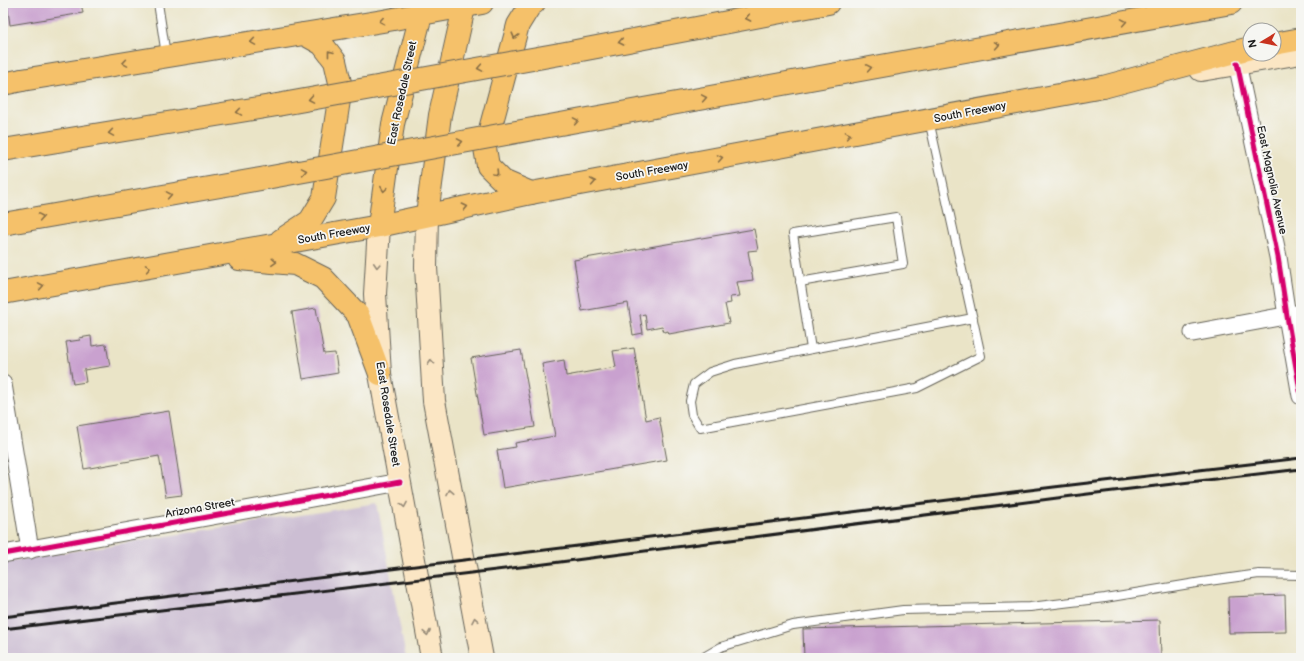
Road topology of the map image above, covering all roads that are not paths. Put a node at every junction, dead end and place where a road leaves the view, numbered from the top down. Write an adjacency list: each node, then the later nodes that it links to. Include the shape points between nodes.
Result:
1 (158, 3): 12 (lane)
2 (534, 3): 18 (main road, one-way to 18, via 518,25 485,148 488,166 503,181)
3 (828, 3): 17 (main road, one-way to 17, bridge, via 278,105)
4 (1231, 3): 20 (main road, one-way to 4, bridge)
5 (470, 4): 6 (main road); 19 (main road, via 440,115)
6 (422, 9): 7 (main road, one-way to 7); 21 (main road, East Rosedale Street, one-way to 21, via 393,124)
7 (304, 34): 12 (main road, one-way to 12); 22 (main road, one-way to 7, via 310,221 324,198 342,87 336,61 322,44)
8 (1301, 39): 9 (main road)
9 (1282, 43)
10 (1301, 53): 11 (main road)
11 (1282, 54)
12 (166, 56): 15 (main road, one-way to 15)
13 (1242, 56): 16 (main road, South Freeway, via 1103,87)
14 (1244, 62): 26 (street, East Magnolia Avenue, via 1278,257)
15 (9, 82)
16 (929, 120): 18 (main road, South Freeway, one-way to 16); 27 (lane)
17 (3, 150)
18 (531, 193): 19 (main road, South Freeway, one-way to 18)
19 (427, 215): 21 (main road, South Freeway); 38 (main road, one-way to 19, via 434,401 426,268)
20 (3, 224)
21 (379, 226): 22 (main road, South Freeway); 30 (main road, East Rosedale Street, one-way to 30, via 375,294)
22 (272, 246): 23 (main road, South Freeway)
23 (207, 257): 25 (main road, South Freeway, one-way to 23); 30 (main road, one-way to 30, via 295,264 323,278 358,315)
24 (800, 282): 24 (lane, via 793,234 896,217 903,264); 29 (lane)
25 (3, 293)
26 (1294, 314): 28 (street); 32 (street, East Magnolia Avenue)
27 (973, 318): 29 (lane); 29 (lane, via 981,356 917,388 700,428 692,415 690,401 694,384 710,372 735,364)
28 (1193, 333)
29 (811, 349)
30 (380, 374): 33 (main road, East Rosedale Street)
31 (3, 384): 34 (street)
32 (1301, 396)
33 (400, 482): 34 (street, Arizona Street); 37 (main road, East Rosedale Street, one-way to 37)
34 (30, 550): 35 (street, Arizona Street)
35 (3, 554)
36 (1301, 574): 39 (lane, via 1259,574 1030,607 903,610 793,625 721,647)
37 (432, 658)
38 (482, 658)
39 (702, 658)

